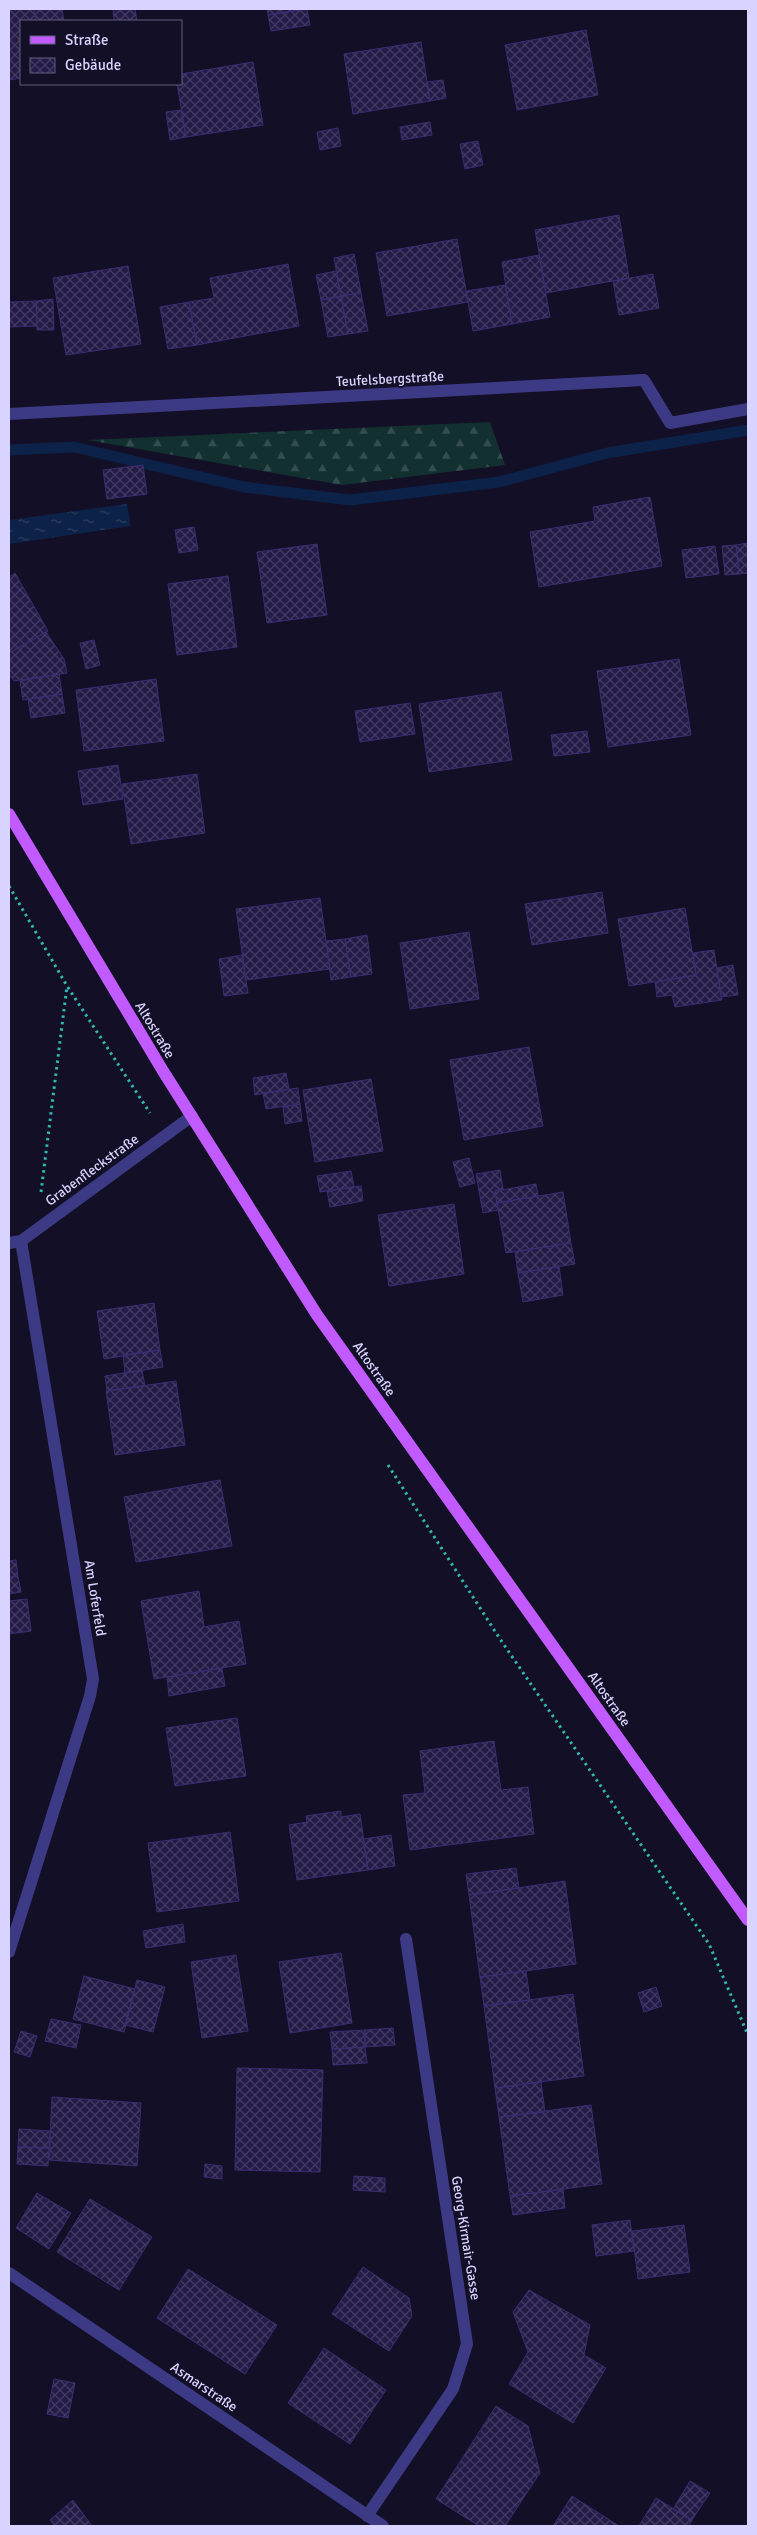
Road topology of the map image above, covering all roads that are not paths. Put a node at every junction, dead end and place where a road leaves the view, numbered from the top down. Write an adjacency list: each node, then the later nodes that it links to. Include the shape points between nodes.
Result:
1 (748, 410): 2 (street, Teufelsbergstraße, via 670,424 644,380)
2 (9, 414)
3 (9, 814): 4 (main road, Altostraße)
4 (192, 1116): 5 (street, Grabenfleckstraße); 6 (main road, Altostraße, via 317,1315)
5 (15, 1242): 8 (street, Am Loferfeld, via 93,1679)
6 (748, 1920)
7 (406, 1939): 10 (street, Georg-Kirmair-Gasse, via 467,2344 453,2389)
8 (9, 1952)
9 (9, 2273): 10 (street, Asmarstraße)
10 (367, 2516): 11 (street, Asmarstraße)
11 (383, 2526)

